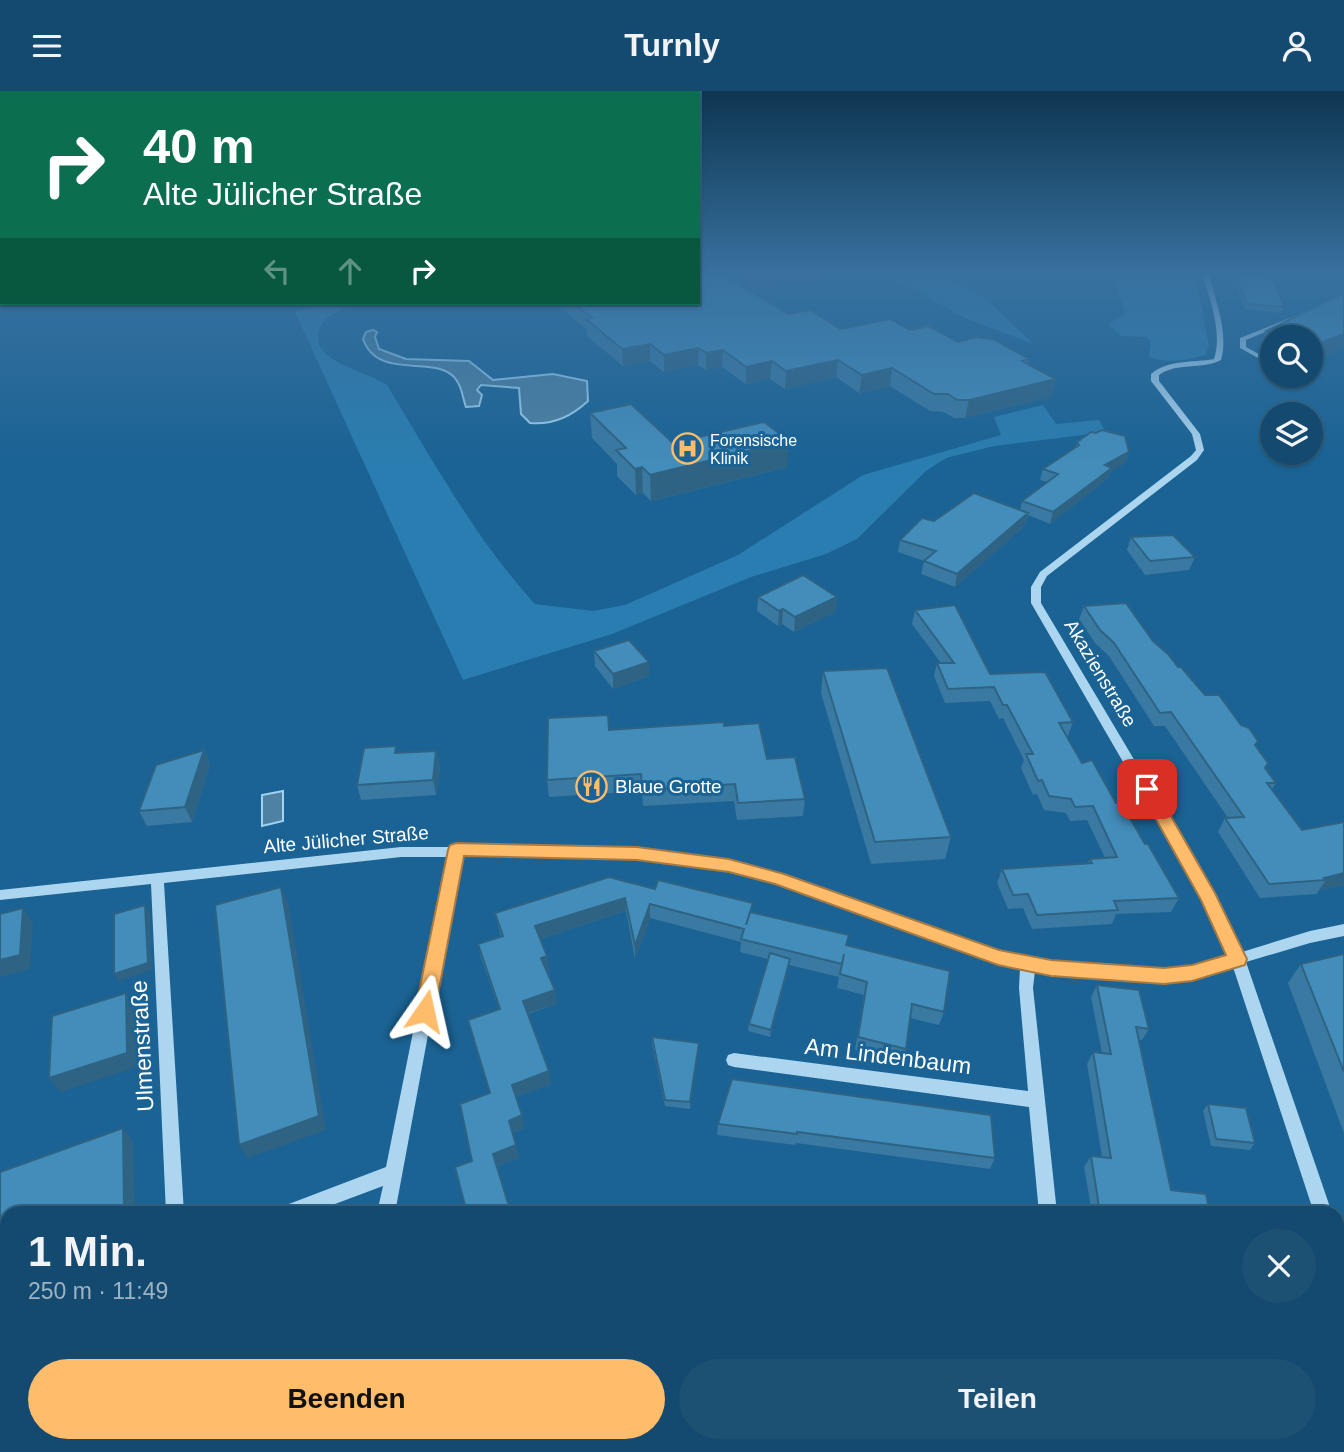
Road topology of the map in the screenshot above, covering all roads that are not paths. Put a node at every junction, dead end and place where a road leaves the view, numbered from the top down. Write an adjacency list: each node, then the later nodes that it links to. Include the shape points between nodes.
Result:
1 (1219, 336): 8 (street, Akazienstraße, via 1217,360 1160,369 1155,374 1155,381 1196,434 1200,450 1043,574 1036,587 1037,603 1195,874)
2 (1251, 336): 3 (street, via 1242,339 1243,348)
3 (1260, 357)
4 (456, 850): 5 (street, Alte Jülicher Straße); 9 (street, Alte Jülicher Straße, via 662,855 729,865); 12 (street)
5 (157, 877): 6 (street, Alte Jülicher Straße); 13 (street, Ulmenstraße)
6 (0, 895)
7 (1344, 930): 8 (street, Alte Jülicher Straße)
8 (1238, 959): 9 (street, Alte Jülicher Straße, via 1164,976); 17 (street, Akazienstraße)
9 (1028, 965): 11 (street)
10 (734, 1060): 11 (lane, Am Lindenbaum)
11 (1036, 1100): 16 (street)
12 (394, 1173): 14 (street); 15 (street)
13 (175, 1206)
14 (306, 1206)
15 (387, 1206)
16 (1047, 1206)
17 (1321, 1206)

